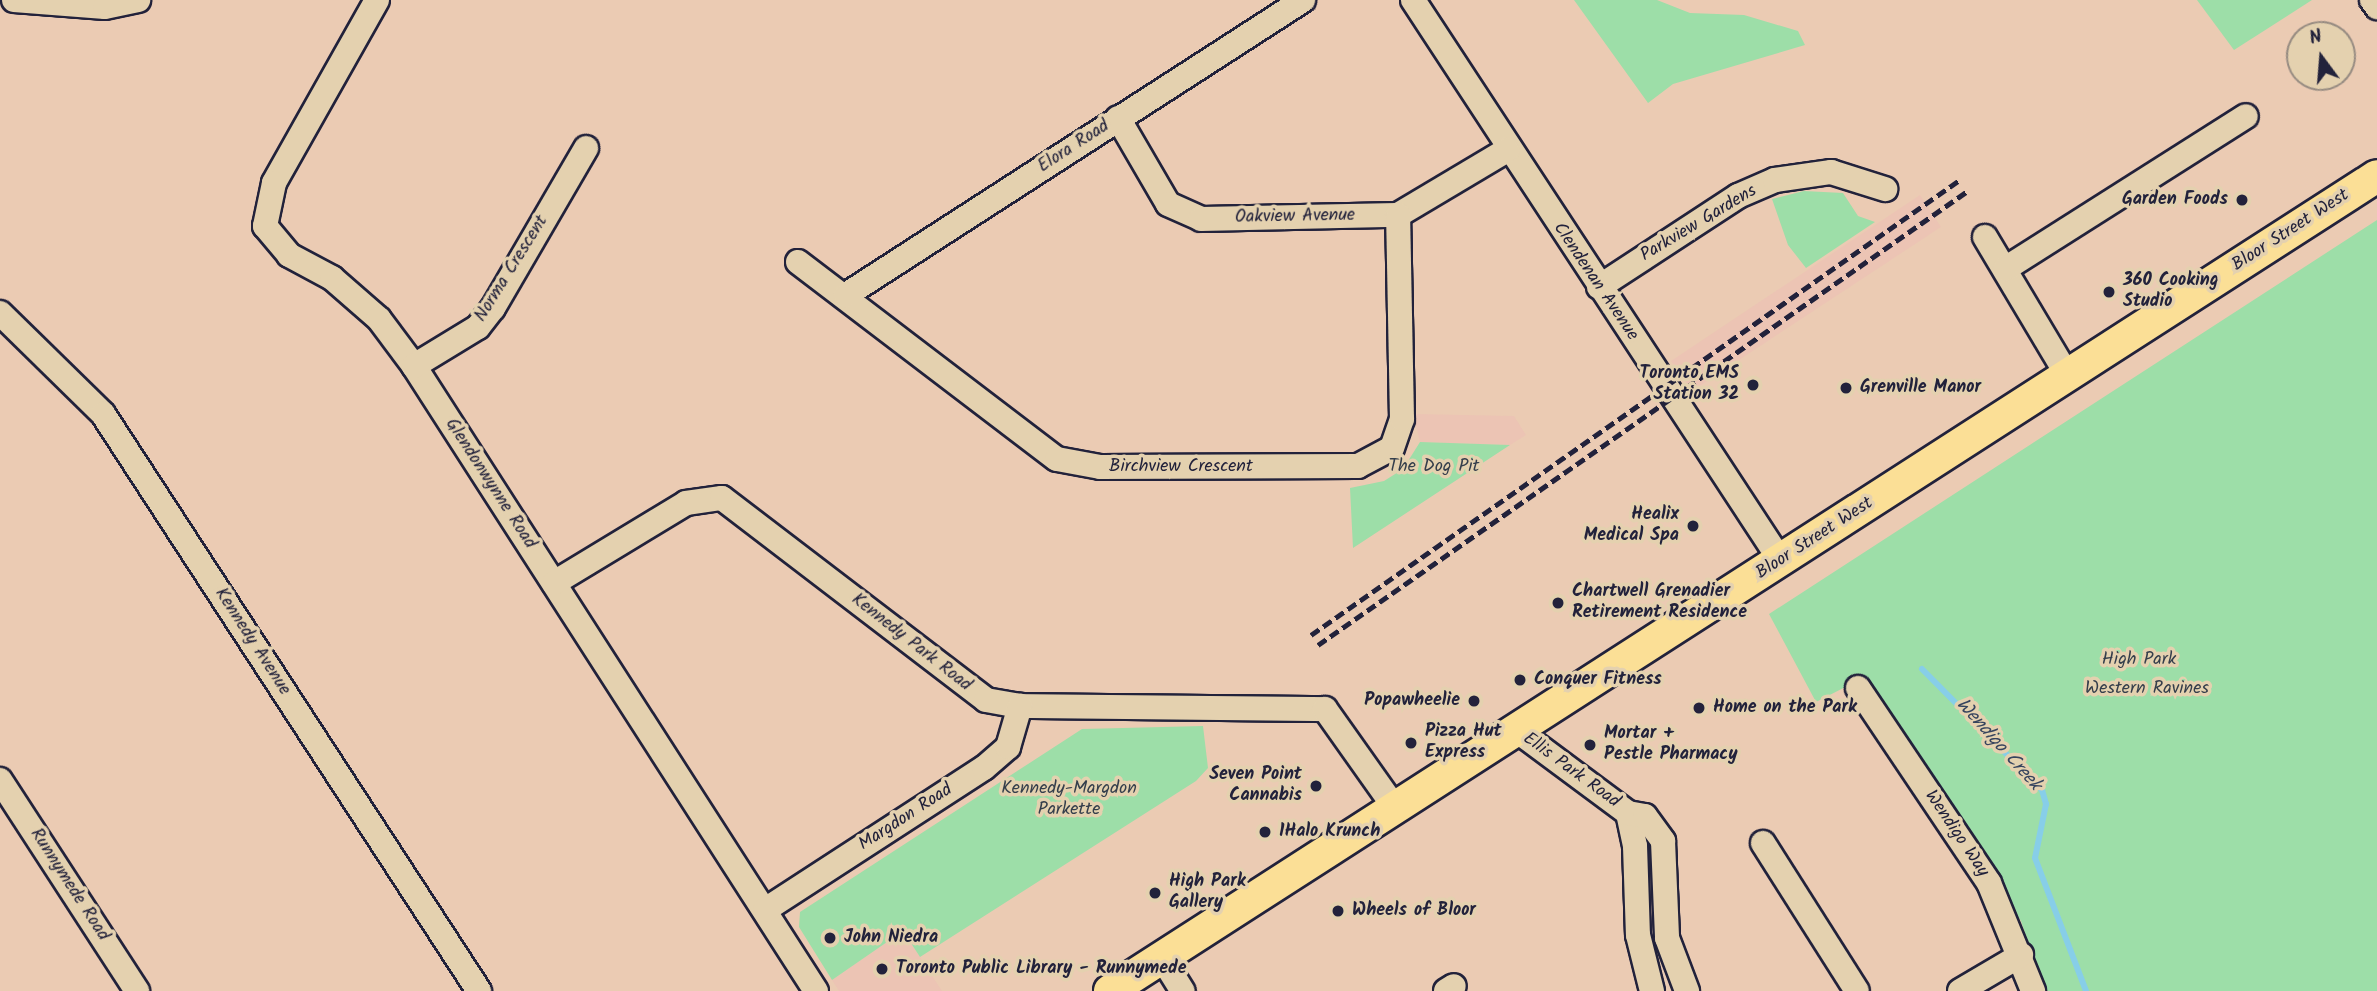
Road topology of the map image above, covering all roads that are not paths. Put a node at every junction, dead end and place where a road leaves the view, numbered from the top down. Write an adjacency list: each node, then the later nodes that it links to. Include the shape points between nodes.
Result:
1 (14, 0): 2 (street, via 105,7)
2 (138, 0)
3 (377, 0): 21 (street, Glendonwynne Road, via 274,183 265,226 289,255 332,278 379,319)
4 (1303, 0): 9 (street, Elora Road)
5 (1413, 0): 11 (street, Clendenan Avenue)
6 (2372, 0): 7 (street)
7 (2377, 7)
8 (2246, 116): 17 (street)
9 (1118, 118): 14 (street, Oakview Avenue, via 1163,197 1186,216); 19 (street, Elora Road)
10 (586, 148): 21 (street, Norma Crescent, via 493,308 478,327)
11 (1507, 150): 14 (street); 18 (street, Clendenan Avenue)
12 (2377, 176): 22 (main road, Bloor Street West)
13 (1885, 189): 18 (street, Parkview Gardens, via 1831,172 1775,180 1738,196)
14 (1398, 215): 19 (street, Birchview Crescent, via 1402,419 1392,448 1358,466 1100,467 1057,459)
15 (1985, 237): 17 (street)
16 (798, 262): 19 (street, Birchview Crescent)
17 (2005, 269): 22 (street)
18 (1599, 287): 23 (street, Clendenan Avenue)
19 (846, 295)
20 (0, 313): 36 (street, Kennedy Avenue, via 103,414)
21 (414, 366): 24 (street, Glendonwynne Road)
22 (2068, 376): 23 (main road, Bloor Street West)
23 (1781, 561): 27 (main road, Bloor Street West)
24 (554, 583): 26 (street, Kennedy Park Road, via 686,503 722,498 961,684 986,700); 32 (street, Glendonwynne Road)
25 (1858, 688): 33 (street, Wendigo Way, via 1989,883)
26 (1020, 706): 29 (street, Kennedy Park Road, via 1325,709); 32 (street, Margdon Road, via 1009,747 984,768)
27 (1515, 729): 29 (main road, Bloor Street West); 30 (street, Ellis Park Road)
28 (0, 780): 35 (street, Runnymede Road)
29 (1395, 808): 34 (main road, Bloor Street West)
30 (1628, 813): 40 (street, Ellis Park Road, via 1635,846 1638,935); 41 (street, Ellis Park Road, via 1645,816 1662,841 1667,938)
31 (1763, 844): 42 (street)
32 (765, 910): 37 (street, Glendonwynne Road)
33 (2021, 955): 43 (street); 44 (street, Wendigo Way)
34 (1162, 958): 38 (main road, Bloor Street West); 39 (street)
35 (137, 991)
36 (479, 991)
37 (816, 991)
38 (1110, 991)
39 (1183, 991)
40 (1652, 991)
41 (1687, 991)
42 (1857, 991)
43 (1960, 991)
44 (2033, 991)

